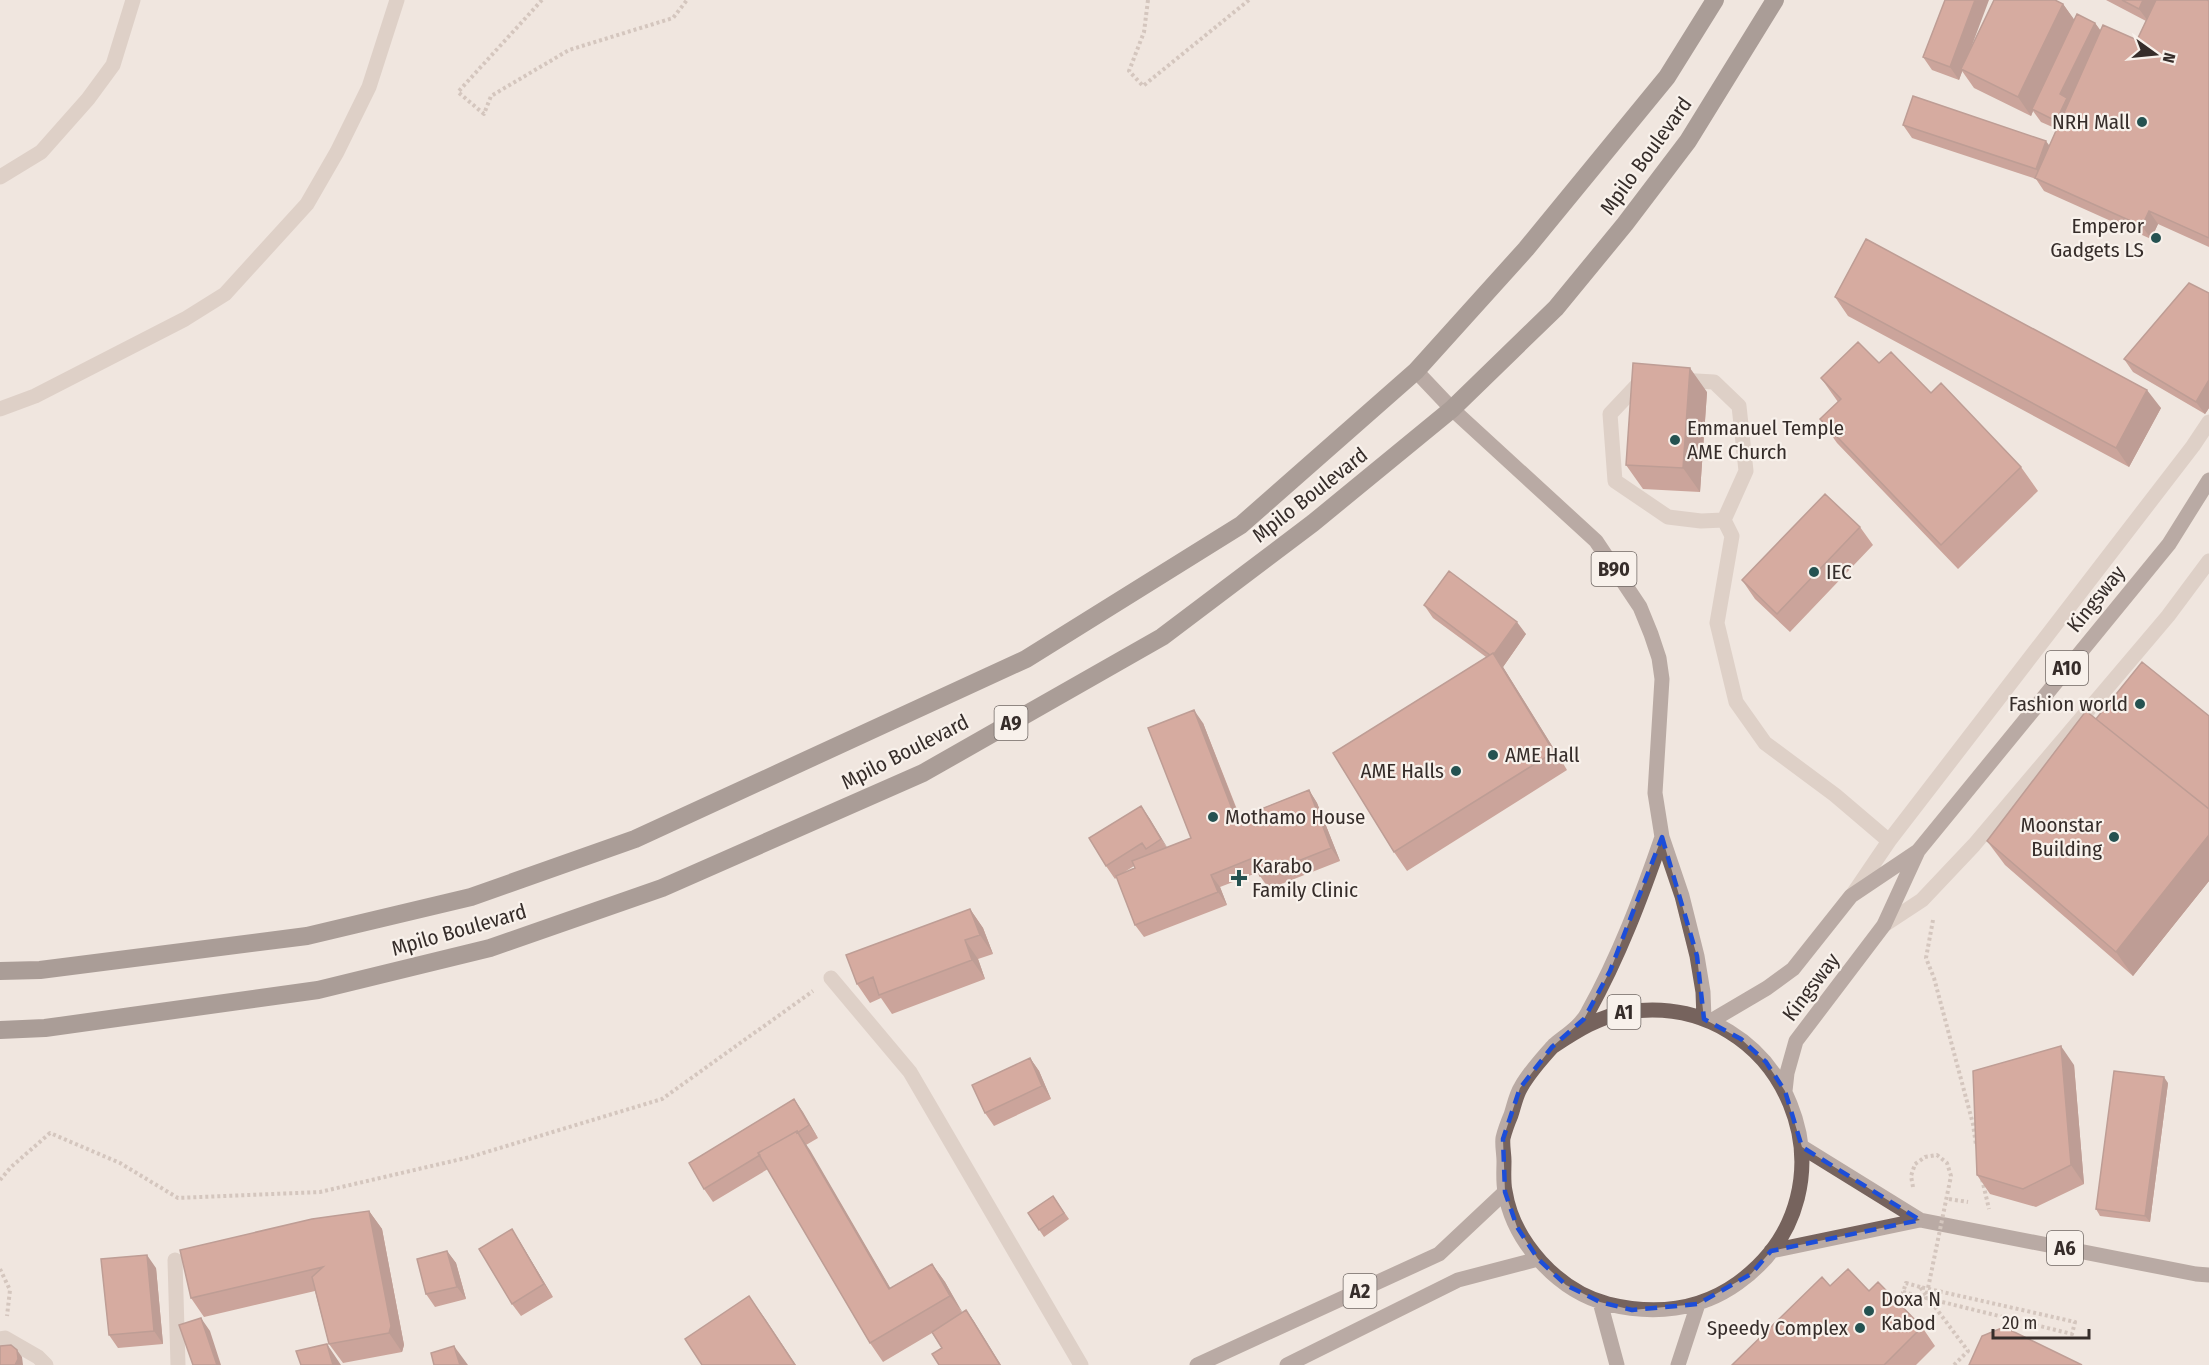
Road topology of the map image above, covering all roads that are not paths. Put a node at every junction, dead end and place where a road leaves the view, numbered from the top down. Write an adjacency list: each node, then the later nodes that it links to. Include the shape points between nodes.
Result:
1 (133, 0): 5 (street, via 113,65 88,99 41,152)
2 (397, 0): 7 (street, via 369,87 307,204 225,294 185,319 35,396)
3 (1715, 0): 6 (highway, Mpilo Boulevard / A9, via 1667,77 1526,249)
4 (1775, 0): 8 (highway, Mpilo Boulevard / A9, via 1688,141 1625,224 1556,308)
5 (0, 177)
6 (1416, 371): 8 (main road, B90); 18 (highway, Mpilo Boulevard / A9, via 1241,525 1026,659 635,839 471,897 307,936 40,970)
7 (0, 409)
8 (1452, 409): 13 (main road, B90, via 1596,541 1640,607 1652,634 1662,679 1655,793); 21 (highway, Mpilo Boulevard / A9, via 1313,523 1162,637 923,773 662,888 490,948 318,990 45,1028)
9 (2209, 422): 14 (street)
10 (2209, 480): 15 (main road, Kingsway / A10, via 2169,544)
11 (1724, 520): 11 (street, via 1746,471 1739,406 1714,382 1643,379 1610,414 1615,481 1668,517); 14 (street, via 1732,536 1717,623 1736,702 1765,743)
12 (2209, 561): 17 (street, via 2168,616 1974,845 1922,900)
13 (1662, 837): 20 (main road, B90, via 1682,896); 22 (main road, B90, via 1610,971 1584,1019)
14 (1889, 841): 16 (street)
15 (1918, 851): 16 (main road, Kingsway / A10); 17 (main road, Kingsway / A10)
16 (1851, 896): 20 (main road, Kingsway / A10, via 1792,969 1767,988)
17 (1884, 925): 23 (main road, Kingsway / A10, via 1796,1041)
18 (0, 971)
19 (831, 978): 36 (street, via 910,1072)
20 (1708, 1020): 22 (main road, A1, via 1665,1010 1625,1012 1586,1025); 23 (main road, A1, via 1741,1039 1766,1062)
21 (0, 1030)
22 (1552, 1047): 25 (main road, A1, via 1520,1088 1506,1129)
23 (1785, 1091): 24 (main road, A1)
24 (1802, 1147): 26 (main road, A6); 27 (main road, A1, via 1800,1184 1790,1220)
25 (1505, 1191): 28 (main road, A1, via 1517,1227); 37 (main road, A2, via 1439,1254)
26 (1920, 1220): 27 (main road, A6); 30 (main road, A6)
27 (1771, 1251): 32 (main road, A1, via 1734,1286)
28 (1538, 1259): 31 (main road, A1, via 1566,1285); 38 (main road, A2, via 1458,1280)
29 (176, 1260): 35 (street)
30 (2209, 1275)
31 (1600, 1302): 32 (main road, A1, via 1632,1310 1666,1310); 39 (main road)
32 (1698, 1304): 40 (main road)
33 (2, 1338): 34 (street)
34 (46, 1365)
35 (177, 1365)
36 (1081, 1365)
37 (1197, 1365)
38 (1287, 1365)
39 (1617, 1365)
40 (1678, 1365)

